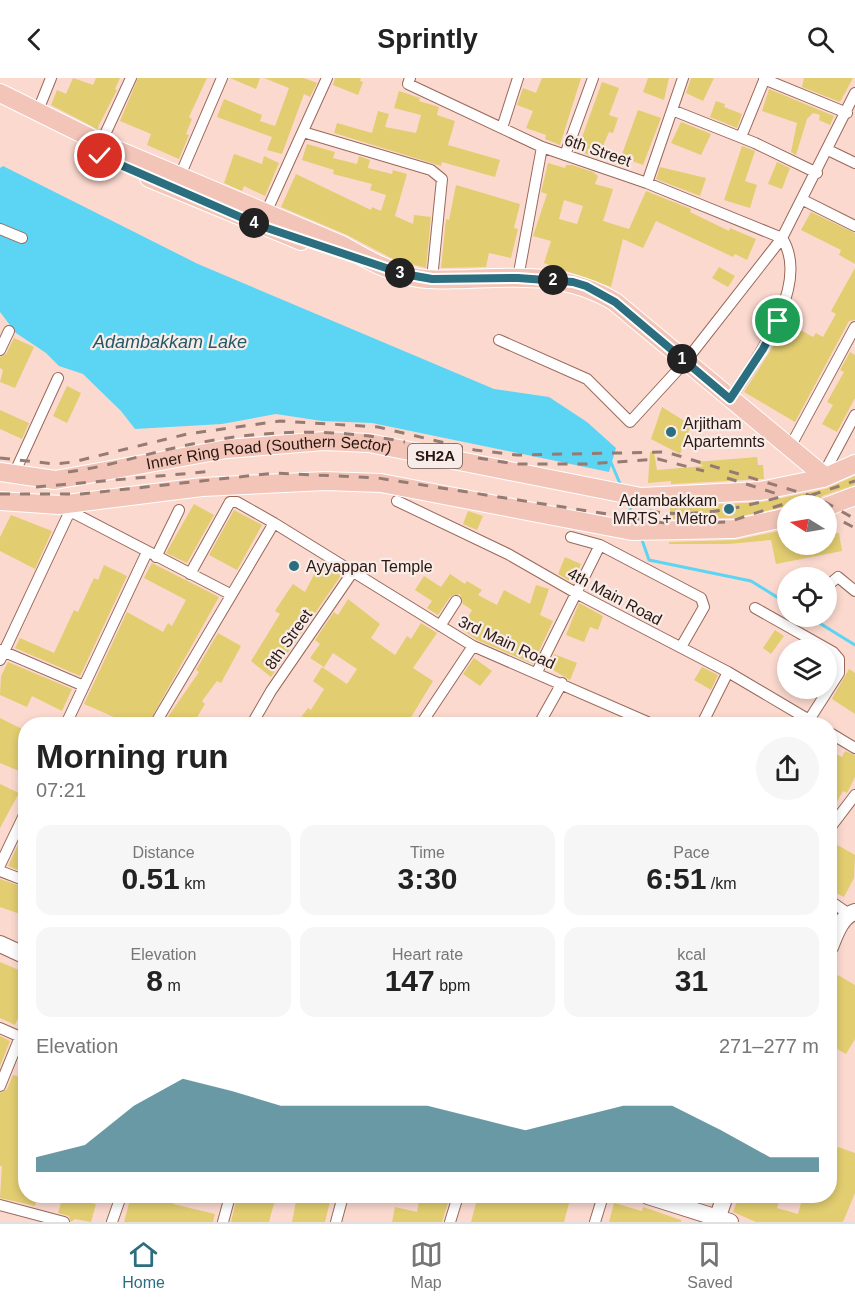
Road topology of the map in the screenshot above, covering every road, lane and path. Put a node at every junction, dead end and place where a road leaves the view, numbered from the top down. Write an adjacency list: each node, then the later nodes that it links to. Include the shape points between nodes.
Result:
1 (51, 78): 14 (street)
2 (131, 78): 19 (street)
3 (222, 78): 25 (street)
4 (327, 78): 17 (street)
5 (518, 78): 16 (street)
6 (593, 78): 22 (street)
7 (683, 78): 13 (street)
8 (765, 78): 15 (street); 18 (street)
9 (409, 81): 16 (street, 6th Street)
10 (0, 93): 14 (main road)
11 (855, 93): 15 (street)
12 (0, 106): 28 (main road, via 100,156)
13 (672, 110): 18 (street); 26 (street)
14 (37, 113): 19 (main road)
15 (847, 113): 21 (street)
16 (502, 128): 20 (street, 6th Street)
17 (303, 132): 28 (street); 34 (street, via 431,170 442,179)
18 (741, 137): 24 (street)
19 (101, 143): 25 (main road)
20 (542, 147): 22 (street, 6th Street); 33 (street)
21 (828, 150): 23 (street); 24 (street)
22 (565, 155): 26 (street, 6th Street)
23 (855, 163)
24 (817, 173): 27 (street)
25 (179, 178): 28 (main road)
26 (647, 183): 32 (street, 6th Street)
27 (803, 200): 29 (street); 32 (street)
28 (263, 220): 34 (main road, via 337,254)
29 (855, 226)
30 (0, 229): 31 (street)
31 (22, 238)
32 (782, 238): 39 (street); 41 (street, via 789,249 790,264 778,321)
33 (518, 278): 34 (main road); 39 (main road, via 573,282 599,292)
34 (432, 279)
35 (855, 327): 43 (street)
36 (9, 331): 38 (street)
37 (499, 340): 39 (street, via 587,380 630,422)
38 (0, 350)
39 (685, 362): 41 (main road)
40 (58, 378): 46 (street)
41 (730, 399): 43 (main road)
42 (855, 415): 47 (street)
43 (789, 449): 47 (main road)
44 (198, 455): 47 (main road, Inner Ring Road (Southern Sector) / SH2A, via 324,441 369,443 640,497 760,491); 48 (main road, Inner Ring Road (Southern Sector) / SH2A); 49 (main road)
45 (855, 464): 47 (main road, Inner Ring Road (Southern Sector) / SH2A)
46 (7, 473): 48 (main road, Inner Ring Road (Southern Sector) / SH2A)
47 (823, 477)
48 (55, 480): 54 (main road)
49 (202, 487): 54 (main road, Inner Ring Road (Southern Sector) / SH2A); 56 (main road, Inner Ring Road (Southern Sector) / SH2A, via 278,481 381,483 632,531 734,529)
50 (855, 496): 53 (main road)
51 (0, 501): 54 (main road, Inner Ring Road (Southern Sector) / SH2A)
52 (397, 501): 65 (street, 4th Main Road, via 508,554)
53 (837, 503)
54 (64, 508): 60 (street); 72 (street)
55 (180, 510): 60 (street)
56 (777, 519)
57 (274, 523): 61 (street, 3rd Main Road); 62 (street, 3rd Main Road, via 237,502 230,502); 66 (street)
58 (571, 537): 59 (street)
59 (600, 545): 65 (street); 71 (street, via 701,598 704,607)
60 (151, 555): 62 (street); 76 (street)
61 (352, 573): 69 (street, 3rd Main Road); 79 (street, 8th Street)
62 (190, 574): 66 (street)
63 (837, 578): 64 (street)
64 (855, 591)
65 (576, 593): 71 (street, 4th Main Road); 73 (street)
66 (230, 594): 78 (street)
67 (456, 601): 69 (street)
68 (755, 608): 85 (street, via 839,659 839,673)
69 (440, 626): 70 (street, 3rd Main Road)
70 (472, 646): 73 (street, 3rd Main Road); 80 (street)
71 (681, 647): 74 (street, 4th Main Road)
72 (1, 654): 76 (street)
73 (537, 672): 75 (street, 3rd Main Road)
74 (729, 672): 83 (street); 84 (street, 4th Main Road)
75 (562, 683): 81 (street); 82 (street, 3rd Main Road)
76 (84, 687): 77 (street)
77 (69, 717)
78 (159, 717)
79 (256, 717)
80 (426, 717)
81 (543, 717)
82 (637, 717)
83 (706, 717)
84 (805, 717)
85 (816, 717)
86 (837, 737): 87 (street)
87 (855, 748)
88 (855, 795): 89 (street)
89 (837, 819)
90 (18, 828): 91 (street)
91 (0, 865)
92 (0, 871): 93 (street)
93 (18, 878)
94 (837, 904): 95 (street)
95 (852, 913): 96 (street)
96 (837, 930)
97 (0, 944): 98 (street)
98 (18, 952)
99 (0, 1028): 100 (street)
100 (18, 1036)
101 (18, 1048): 102 (street)
102 (0, 1086)
103 (119, 1203): 114 (street)
104 (228, 1203): 115 (street)
105 (341, 1203): 116 (street)
106 (456, 1203): 117 (street)
107 (601, 1203): 118 (street)
108 (668, 1203): 112 (street)
109 (724, 1203): 112 (street)
110 (0, 1205): 111 (street)
111 (44, 1219): 113 (street)
112 (721, 1221)
113 (64, 1222)
114 (112, 1222)
115 (223, 1222)
116 (336, 1222)
117 (450, 1222)
118 (595, 1222)

